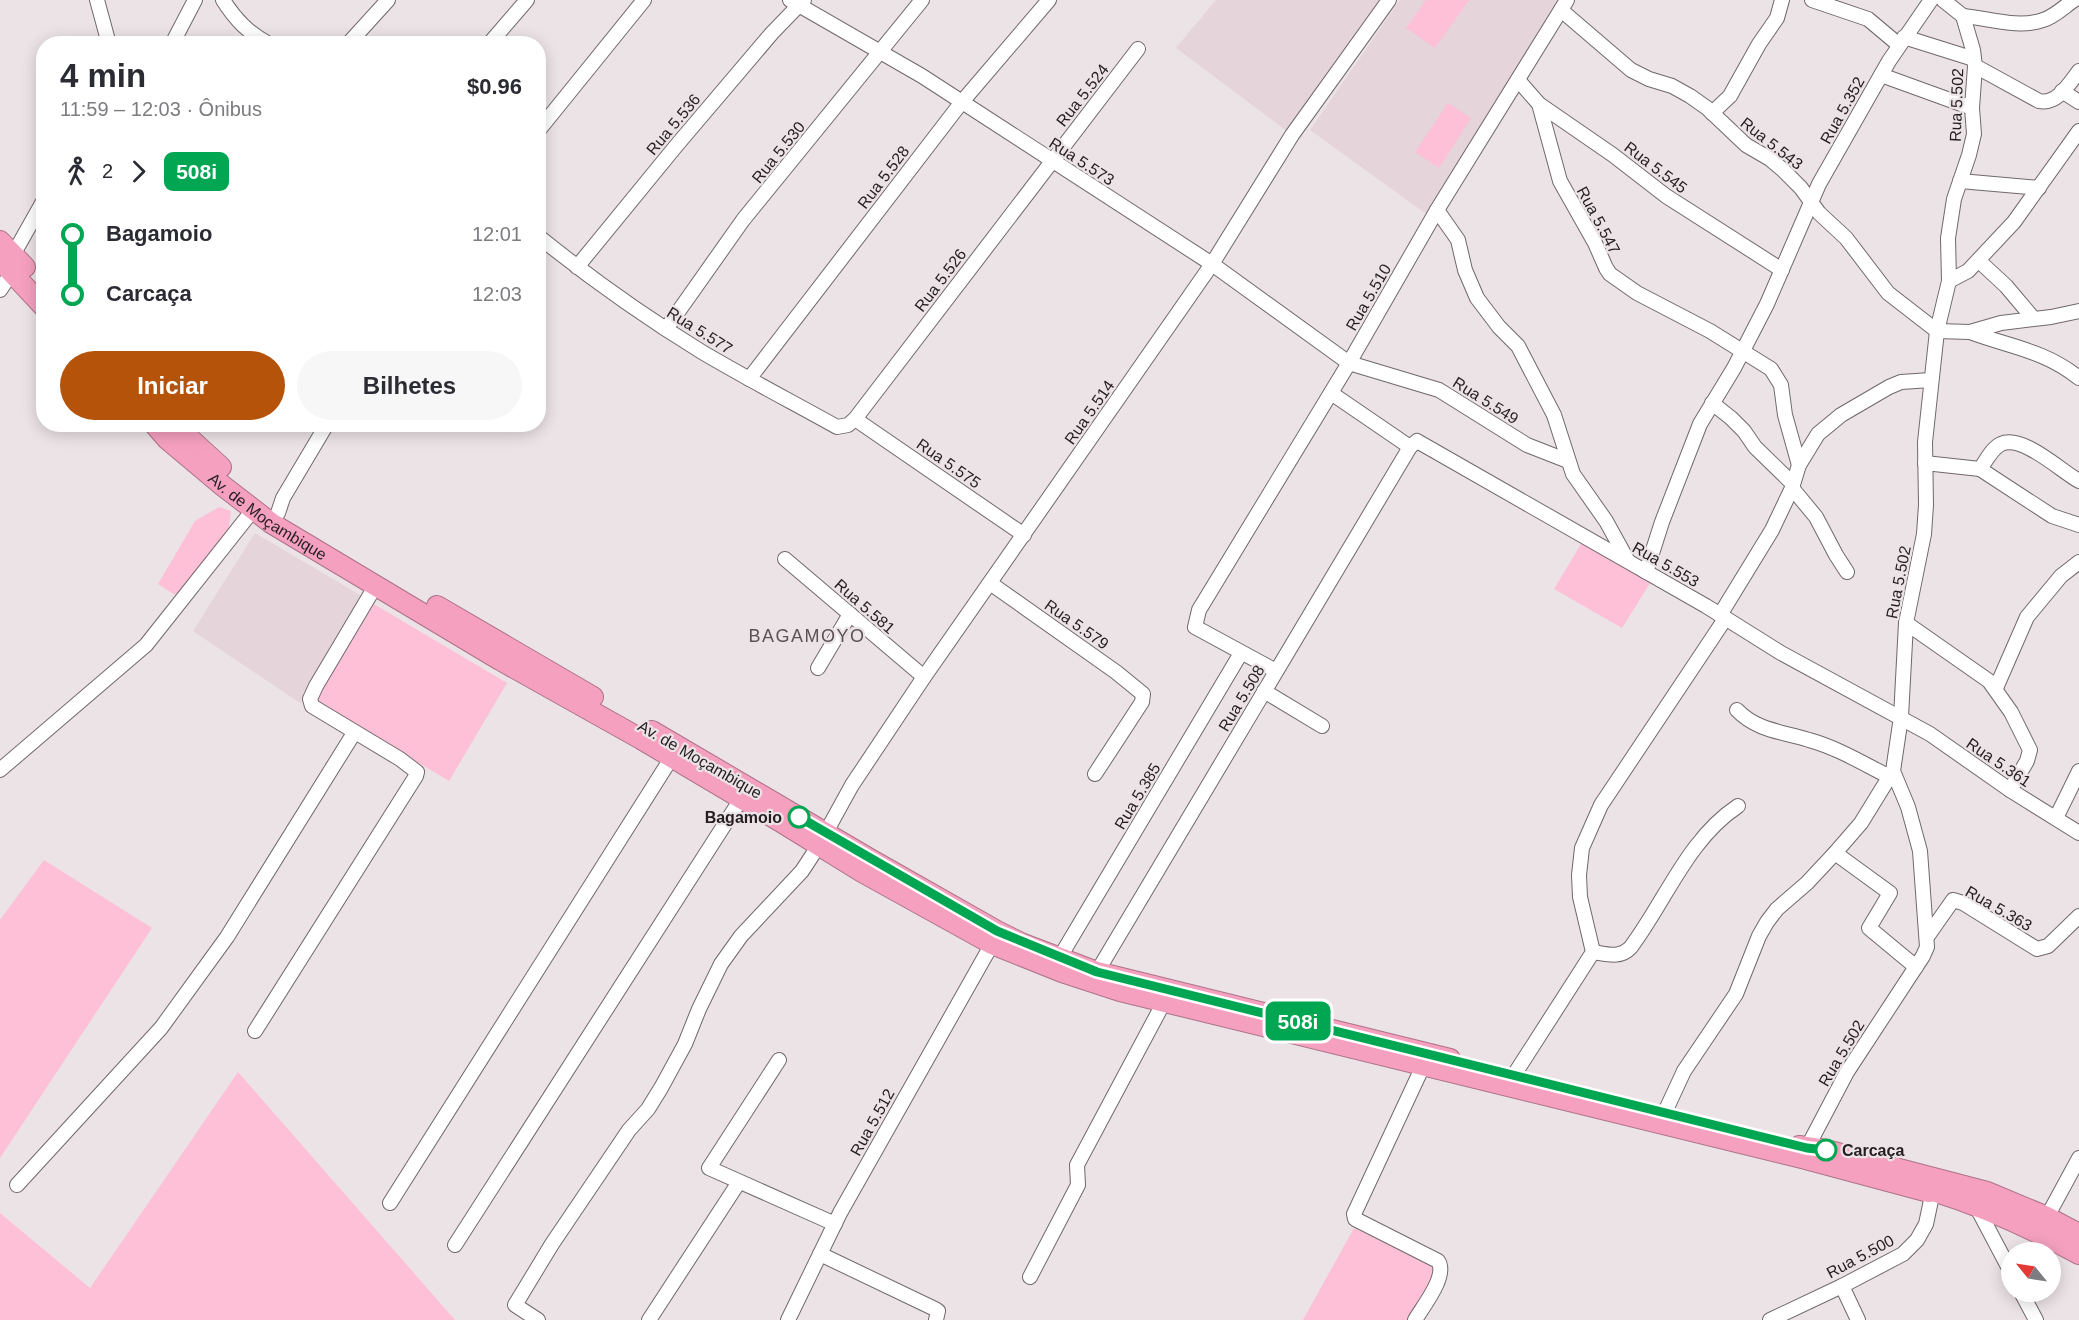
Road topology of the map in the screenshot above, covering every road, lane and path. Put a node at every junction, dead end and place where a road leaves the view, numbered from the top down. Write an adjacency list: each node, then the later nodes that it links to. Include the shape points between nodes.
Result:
1 (97, 0): 18 (street)
2 (195, 0): 19 (street)
3 (223, 0): 20 (street)
4 (388, 0): 21 (street)
5 (527, 0): 22 (street)
6 (644, 0): 36 (street)
7 (922, 0): 25 (street, Rua 5.530)
8 (1049, 0): 32 (street, Rua 5.528)
9 (1389, 0): 47 (street, Rua 5.514, via 1292,135)
10 (1782, 0): 35 (street, via 1777,18 1730,96)
11 (1812, 0): 23 (street, via 1868,19)
12 (1931, 0): 23 (street, Rua 5.352)
13 (1943, 0): 17 (street)
14 (2074, 0): 17 (street, via 2036,22)
15 (798, 2): 25 (street, Rua 5.573); 48 (street, Rua 5.536)
16 (1564, 5): 29 (street, Rua 5.510); 35 (street, Rua 5.543, via 1630,70 1672,86)
17 (1963, 16): 26 (street, Rua 5.502)
18 (108, 36)
19 (176, 36)
20 (255, 36)
21 (355, 36)
22 (496, 36)
23 (1901, 41): 26 (street); 28 (street, Rua 5.352)
24 (1138, 49): 38 (street, Rua 5.524)
25 (880, 53): 32 (street, Rua 5.573); 56 (street, Rua 5.530, via 743,220)
26 (1974, 63): 30 (street, via 2039,101 2052,100); 34 (street, Rua 5.502)
27 (2079, 71): 30 (street)
28 (1881, 75): 34 (street); 41 (street, Rua 5.352)
29 (1518, 80): 33 (street, Rua 5.545); 42 (street, Rua 5.510)
30 (2062, 91): 31 (street)
31 (2079, 102)
32 (961, 103): 38 (street, Rua 5.573); 62 (street, Rua 5.528)
33 (1539, 104): 49 (street, Rua 5.545, via 1686,210); 59 (street, Rua 5.547, via 1560,181 1610,274 1637,293)
34 (1971, 108): 39 (street, Rua 5.502, via 1973,142)
35 (1712, 113): 41 (street, Rua 5.543, via 1746,145 1782,169)
36 (546, 121)
37 (2079, 130): 40 (street)
38 (1052, 161): 47 (street, Rua 5.573); 66 (street, Rua 5.526)
39 (1960, 181): 40 (street); 51 (street, Rua 5.502, via 1948,238)
40 (2039, 188): 46 (street)
41 (1811, 202): 49 (street, Rua 5.352); 57 (street, Rua 5.543, via 1846,238 1888,293)
42 (1437, 210): 60 (street, Rua 5.510); 71 (street, via 1458,240 1462,263 1477,298 1518,346 1548,403)
43 (36, 212): 45 (street)
44 (546, 242): 48 (street, Rua 5.577)
45 (6, 257): 50 (highway); 52 (street); 53 (highway)
46 (1978, 261): 51 (street); 55 (street)
47 (1212, 264): 60 (street, Rua 5.573); 80 (street, Rua 5.514)
48 (577, 267): 56 (street, Rua 5.577)
49 (1782, 270): 59 (street, Rua 5.352)
50 (36, 281)
51 (1949, 281): 57 (street, Rua 5.502)
52 (0, 290)
53 (36, 296)
54 (2079, 311): 55 (street)
55 (2033, 318): 58 (street)
56 (666, 329): 62 (street, Rua 5.577)
57 (1937, 331): 58 (street); 63 (street, Rua 5.502)
58 (1970, 332): 61 (street, via 2036,352)
59 (1745, 346): 65 (street, Rua 5.352); 73 (street, Rua 5.547, via 1771,369 1781,385)
60 (1349, 363): 64 (street, Rua 5.510); 71 (street, Rua 5.549, via 1439,390 1527,445)
61 (2079, 378)
62 (749, 379): 66 (street, Rua 5.577, via 837,427)
63 (1931, 380): 72 (street, Rua 5.502); 73 (street, via 1901,382 1853,408 1818,434)
64 (1331, 393): 70 (street, Rua 5.553); 91 (street, Rua 5.510, via 1199,610 1195,627)
65 (1712, 403): 76 (street, via 1738,424); 84 (street, Rua 5.352, via 1677,482)
66 (855, 419): 80 (street, Rua 5.575)
67 (161, 432): 77 (highway, Av. de Moçambique)
68 (183, 432): 78 (highway, Av. de Moçambique)
69 (322, 432): 78 (street, via 282,498)
70 (1412, 445): 82 (street, Rua 5.553, via 1422,442); 93 (street, Rua 5.508)
71 (1568, 461): 82 (street)
72 (1925, 463): 74 (street); 90 (street, Rua 5.502, via 1924,534)
73 (1799, 465): 76 (street)
74 (1980, 469): 75 (street, via 1996,447 2007,442 2027,447); 79 (street, via 2052,516)
75 (2079, 481)
76 (1792, 486): 85 (street, via 1816,517); 89 (street)
77 (253, 510): 87 (highway, Av. de Moçambique); 102 (street, via 146,645)
78 (278, 513): 111 (highway, Av. de Moçambique)
79 (2079, 525)
80 (1024, 535): 86 (street, Rua 5.514)
81 (785, 559): 88 (street, Rua 5.581)
82 (1628, 561): 84 (street, Rua 5.553)
83 (2079, 562): 95 (street, via 2061,576 2027,618)
84 (1646, 572): 89 (street, Rua 5.553)
85 (1847, 572)
86 (990, 583): 94 (street, Rua 5.514); 104 (street, Rua 5.579, via 1143,694 1142,702)
87 (376, 585): 100 (street, via 310,699 317,711); 101 (highway, Av. de Moçambique)
88 (850, 614): 92 (street); 94 (street, Rua 5.581)
89 (1723, 617): 98 (street, Rua 5.553); 117 (street, via 1601,805 1582,848 1580,897)
90 (1906, 623): 95 (street); 98 (street, Rua 5.502)
91 (1241, 653): 93 (street); 118 (street, Rua 5.385)
92 (818, 668)
93 (1276, 671): 96 (street, Rua 5.508)
94 (924, 677): 111 (street, Rua 5.514, via 852,785)
95 (1996, 688): 106 (street, via 2030,750)
96 (1264, 692): 99 (street); 120 (street, Rua 5.508)
97 (1737, 710): 105 (street, via 1751,723 1809,739)
98 (1901, 717): 105 (street, Rua 5.502); 106 (street, Rua 5.361)
99 (1322, 726)
100 (354, 733): 122 (street, via 400,759 417,772 416,776); 130 (street, via 227,936 161,1028)
101 (672, 757): 107 (highway, Av. de Moçambique); 132 (street)
102 (0, 770)
103 (2079, 771): 109 (street)
104 (1095, 774)
105 (1892, 774): 112 (street); 115 (street, Rua 5.502, via 1908,807 1920,851)
106 (2010, 790): 109 (street, Rua 5.361)
107 (741, 799): 111 (highway, Av. de Moçambique); 137 (street)
108 (1738, 806): 117 (street, via 1701,840 1631,947 1620,955)
109 (2056, 818): 110 (street, Rua 5.361)
110 (2079, 833)
111 (822, 839): 113 (highway, Av. de Moçambique); 144 (street, Rua 5.514, via 792,883 741,936 721,964 661,1088 570,1216 515,1305)
112 (1835, 854): 119 (street, via 1890,892 1869,928); 126 (street, via 1767,922 1736,994 1684,1071)
113 (866, 868): 116 (highway, Av. de Moçambique); 118 (highway, Av. de Moçambique)
114 (2079, 916): 115 (street, Rua 5.363, via 2048,946 2037,949 1957,900 1950,903)
115 (1927, 938): 119 (street, Rua 5.502, via 1927,947)
116 (992, 944): 121 (highway, Av. de Moçambique, via 1098,985); 135 (street, Rua 5.512)
117 (1593, 952): 125 (street)
118 (1060, 957): 120 (highway, Av. de Moçambique)
119 (1916, 967): 127 (street, Rua 5.502, via 1847,1072)
120 (1097, 972): 125 (highway, Av. de Moçambique)
121 (1164, 1002): 124 (highway, Av. de Moçambique); 141 (street, via 1077,1166 1078,1185)
122 (255, 1031)
123 (779, 1060): 129 (street, via 709,1168)
124 (1423, 1066): 131 (highway, Av. de Moçambique); 148 (street, via 1354,1214 1355,1219 1441,1265 1440,1278)
125 (1514, 1075): 126 (highway, Av. de Moçambique)
126 (1665, 1112): 127 (highway, Av. de Moçambique)
127 (1816, 1149): 134 (highway, Av. de Moçambique, via 1987,1192)
128 (2079, 1158): 134 (street)
129 (739, 1182): 135 (street); 145 (street)
130 (17, 1185)
131 (1931, 1192): 133 (highway, Av. de Moçambique); 142 (street, Rua 5.500, via 1926,1224 1917,1240 1903,1254)
132 (390, 1203)
133 (1976, 1204): 138 (street); 140 (highway, Av. de Moçambique)
134 (2047, 1217): 136 (highway, Av. de Moçambique)
135 (835, 1224): 139 (street, Rua 5.512)
136 (2079, 1234)
137 (455, 1245)
138 (2001, 1253)
139 (820, 1254): 146 (street, Rua 5.512); 147 (street, via 935,1309)
140 (2079, 1254)
141 (1030, 1277)
142 (1842, 1286): 149 (street, Rua 5.500); 150 (street)
143 (2026, 1302): 151 (street)
144 (538, 1320)
145 (649, 1320)
146 (788, 1320)
147 (936, 1320)
148 (1415, 1320)
149 (1770, 1320)
150 (1858, 1320)
151 (2036, 1320)

